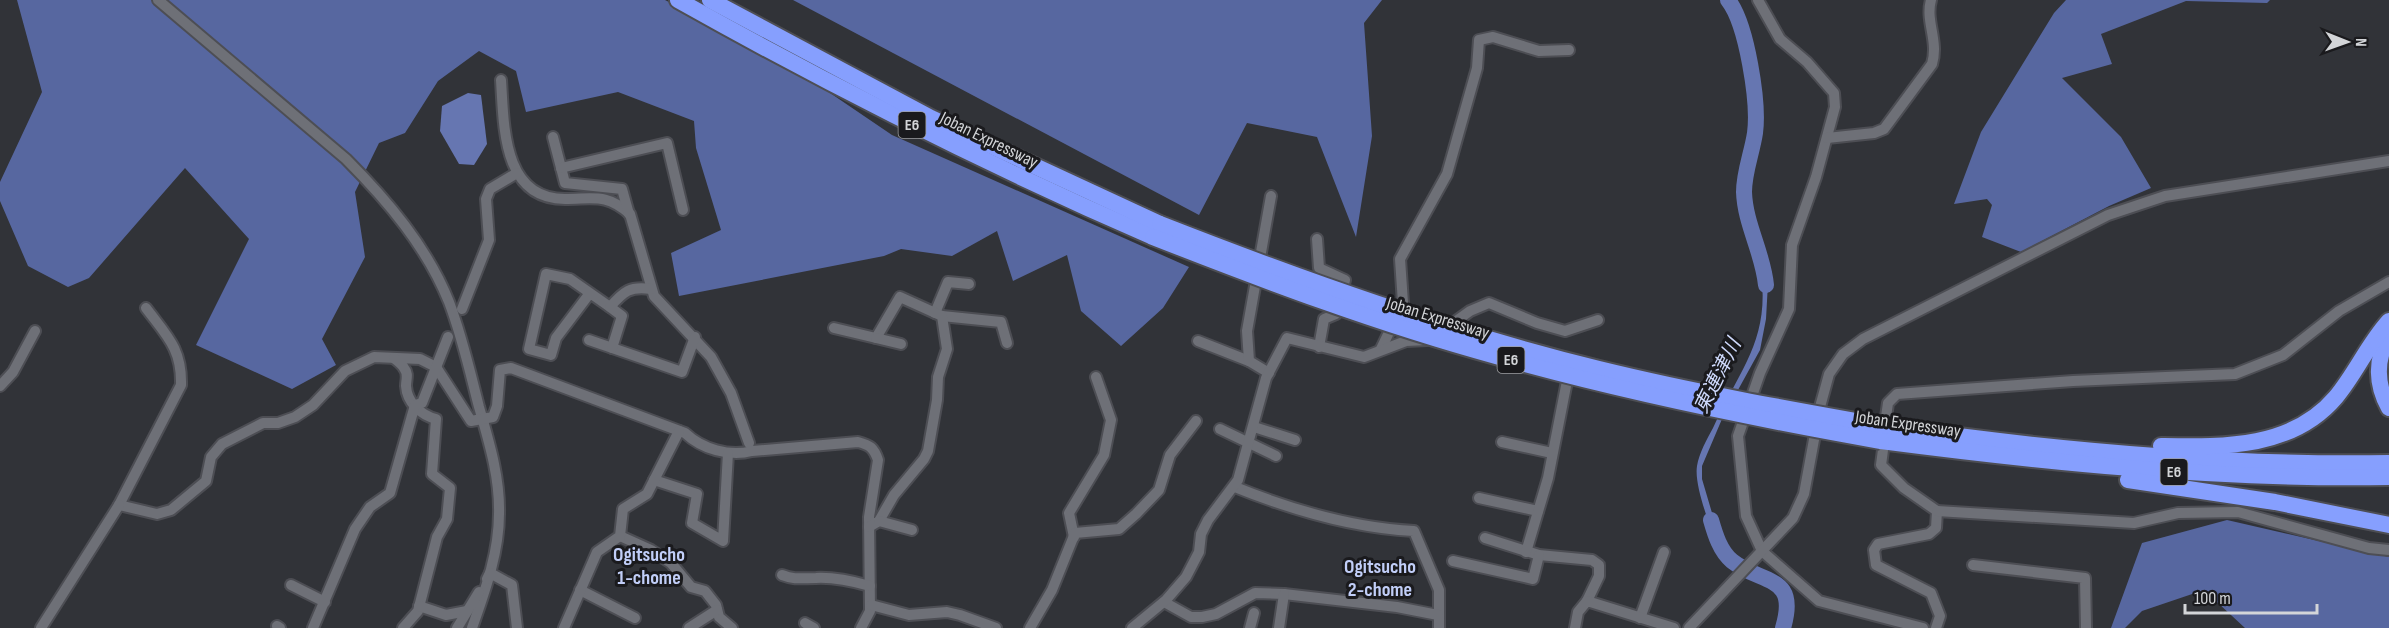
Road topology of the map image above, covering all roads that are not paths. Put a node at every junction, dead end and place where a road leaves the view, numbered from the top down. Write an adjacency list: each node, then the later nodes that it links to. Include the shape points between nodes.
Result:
1 (158, 0): 50 (street, via 346,159 399,217 448,300)
2 (678, 0): 16 (highway, Joban Expressway / E6, via 927,132)
3 (710, 0): 16 (highway, Joban Expressway / E6, via 941,123)
4 (1758, 0): 9 (street, via 1780,39 1834,93 1835,107)
5 (1930, 0): 9 (street, via 1928,9 1936,51 1932,64 1884,129)
6 (1569, 50): 40 (street, via 1539,51 1493,37 1479,40 1477,68 1447,174 1400,259 1403,303)
7 (501, 80): 12 (street, via 505,134)
8 (553, 137): 11 (street)
9 (1827, 138): 83 (street, via 1792,245 1790,309 1737,436 1746,516)
10 (2389, 161): 83 (street, via 2148,200 2108,215 1863,339 1843,354 1829,374 1804,494 1793,518)
11 (561, 168): 14 (street, via 667,143); 15 (street, via 565,183 622,189)
12 (517, 174): 15 (street, via 538,194 562,199 602,197); 24 (street, via 490,189 486,199 489,240)
13 (1271, 196): 42 (street, via 1248,331)
14 (683, 210)
15 (630, 214): 20 (street)
16 (1156, 230): 55 (highway, Joban Expressway / E6, bridge, via 1371,318 1494,356 1694,406)
17 (1317, 239): 38 (street, via 1319,268 1345,280 1336,314 1324,319)
18 (2389, 282): 55 (street, via 2339,311 2283,355 2235,374 1897,394 1888,403)
19 (969, 284): 25 (street, via 948,282)
20 (651, 289): 22 (street, via 635,287 620,295); 31 (street)
21 (590, 293): 21 (street, via 570,279 546,274 529,349 551,355 556,338); 22 (street)
22 (610, 307): 39 (street, via 622,316)
23 (146, 308): 70 (street, via 174,345 182,363 181,385)
24 (462, 309)
25 (939, 315): 33 (street, via 900,297); 37 (street, via 1001,322); 73 (street, via 947,349 938,377 928,451)
26 (1598, 320): 40 (street, via 1565,331 1489,303 1470,311 1428,340 1406,341)
27 (2389, 321): 60 (highway, via 2326,407 2291,431 2264,441 2222,446)
28 (834, 328): 33 (street)
29 (35, 331): 47 (street, via 13,372)
30 (448, 337): 43 (street)
31 (695, 337): 39 (street, via 682,372); 58 (street, via 724,378)
32 (2389, 337): 49 (highway, via 2379,373)
33 (876, 338): 36 (street)
34 (589, 340): 39 (street)
35 (1198, 341): 42 (street)
36 (901, 344)
37 (1007, 344)
38 (1318, 347): 40 (street, via 1364,357); 44 (street, via 1287,338)
39 (612, 348)
40 (1381, 349)
41 (394, 358): 43 (street, via 420,359); 48 (street, via 405,368 407,393); 70 (street, via 374,357 345,370 313,405 295,417 263,423 222,444 211,457 206,481 171,510 157,514)
42 (1249, 361): 44 (street)
43 (436, 367): 48 (street, via 422,404); 50 (street, via 471,422)
44 (1269, 373): 52 (street)
45 (1096, 377): 78 (street, via 1111,420 1104,454 1069,513)
46 (1567, 381): 63 (street)
47 (0, 386)
48 (415, 406): 94 (street, via 390,493 369,507 355,529); 97 (street, via 427,417 436,419 432,474 450,488 447,519 437,537)
49 (2389, 408)
50 (483, 421): 54 (street, via 493,417 497,406 500,370 511,368); 87 (street, via 499,493 498,537)
51 (1196, 421): 78 (street, via 1170,455 1159,490 1136,514 1119,529 1075,533)
52 (1254, 427): 56 (street); 59 (street)
53 (1220, 429): 59 (street)
54 (679, 431): 62 (street, via 697,444); 67 (street)
55 (1884, 434): 60 (highway, Joban Expressway / E6); 61 (highway, Joban Expressway / E6); 72 (street, via 1881,465 1904,488)
56 (1295, 440)
57 (1502, 442): 63 (street)
58 (749, 443)
59 (1250, 443): 64 (street); 68 (street)
60 (2016, 444): 65 (highway, Joban Expressway / E6, via 2202,459)
61 (1959, 451): 66 (highway, Joban Expressway / E6, via 2138,470 2271,477); 74 (highway, via 2012,465 2177,486)
62 (728, 453): 67 (street, via 723,541 692,523 697,494); 75 (street, via 868,444 878,460)
63 (1552, 453): 71 (street)
64 (1276, 456)
65 (2389, 464)
66 (2389, 477)
67 (654, 480): 77 (street, via 647,494 623,509)
68 (1234, 487): 95 (street, via 1208,520 1199,552 1186,577); 101 (street, via 1336,520 1381,530 1414,531 1439,590)
69 (1479, 498): 71 (street)
70 (119, 505): 104 (street)
71 (1538, 511): 81 (street)
72 (1937, 511): 80 (street, via 2134,523 2178,513 2238,512); 124 (street, via 1936,528 1929,534 1878,544 1874,550 1876,565 1931,592 1940,616)
73 (879, 521): 75 (street); 76 (street)
74 (2389, 525)
75 (869, 527): 90 (street)
76 (912, 530)
77 (620, 536): 91 (street, via 597,552); 98 (street, via 671,563 691,587 705,591)
78 (1074, 537): 115 (street, via 1052,590)
79 (1485, 538): 81 (street)
80 (2389, 550)
81 (1526, 552): 84 (street)
82 (1664, 552): 103 (street)
83 (1760, 554): 122 (street); 123 (street, via 1819,601)
84 (1539, 555): 85 (street, via 1533,579); 93 (street, via 1592,560 1599,565 1599,576)
85 (1453, 561)
86 (1973, 565): 125 (street, via 2085,578)
87 (490, 573): 99 (street); 108 (street); 109 (street, via 512,585)
88 (782, 575): 90 (street, via 798,581 847,580)
89 (291, 585): 94 (street)
90 (870, 586): 96 (street)
91 (580, 590): 102 (street); 110 (street)
92 (1284, 594): 95 (street, via 1255,592 1216,614 1202,617 1191,617); 101 (street); 118 (street)
93 (1587, 601): 103 (street); 120 (street, via 1578,612)
94 (324, 602): 105 (street)
95 (1164, 602): 116 (street)
96 (871, 605): 113 (street); 114 (street, via 909,615 947,612)
97 (419, 606): 99 (street, via 446,615); 106 (street)
98 (717, 610): 111 (street); 112 (street)
99 (467, 611): 107 (street)
100 (1254, 613): 117 (street)
101 (1438, 615): 119 (street)
102 (635, 618)
103 (1640, 618): 121 (street)
104 (41, 628)
105 (313, 628)
106 (403, 628)
107 (457, 628)
108 (471, 628)
109 (517, 628)
110 (564, 628)
111 (689, 628)
112 (732, 628)
113 (861, 628)
114 (996, 628)
115 (1030, 628)
116 (1132, 628)
117 (1250, 628)
118 (1279, 628)
119 (1439, 628)
120 (1575, 628)
121 (1674, 628)
122 (1689, 628)
123 (1923, 628)
124 (1936, 628)
125 (2086, 628)

